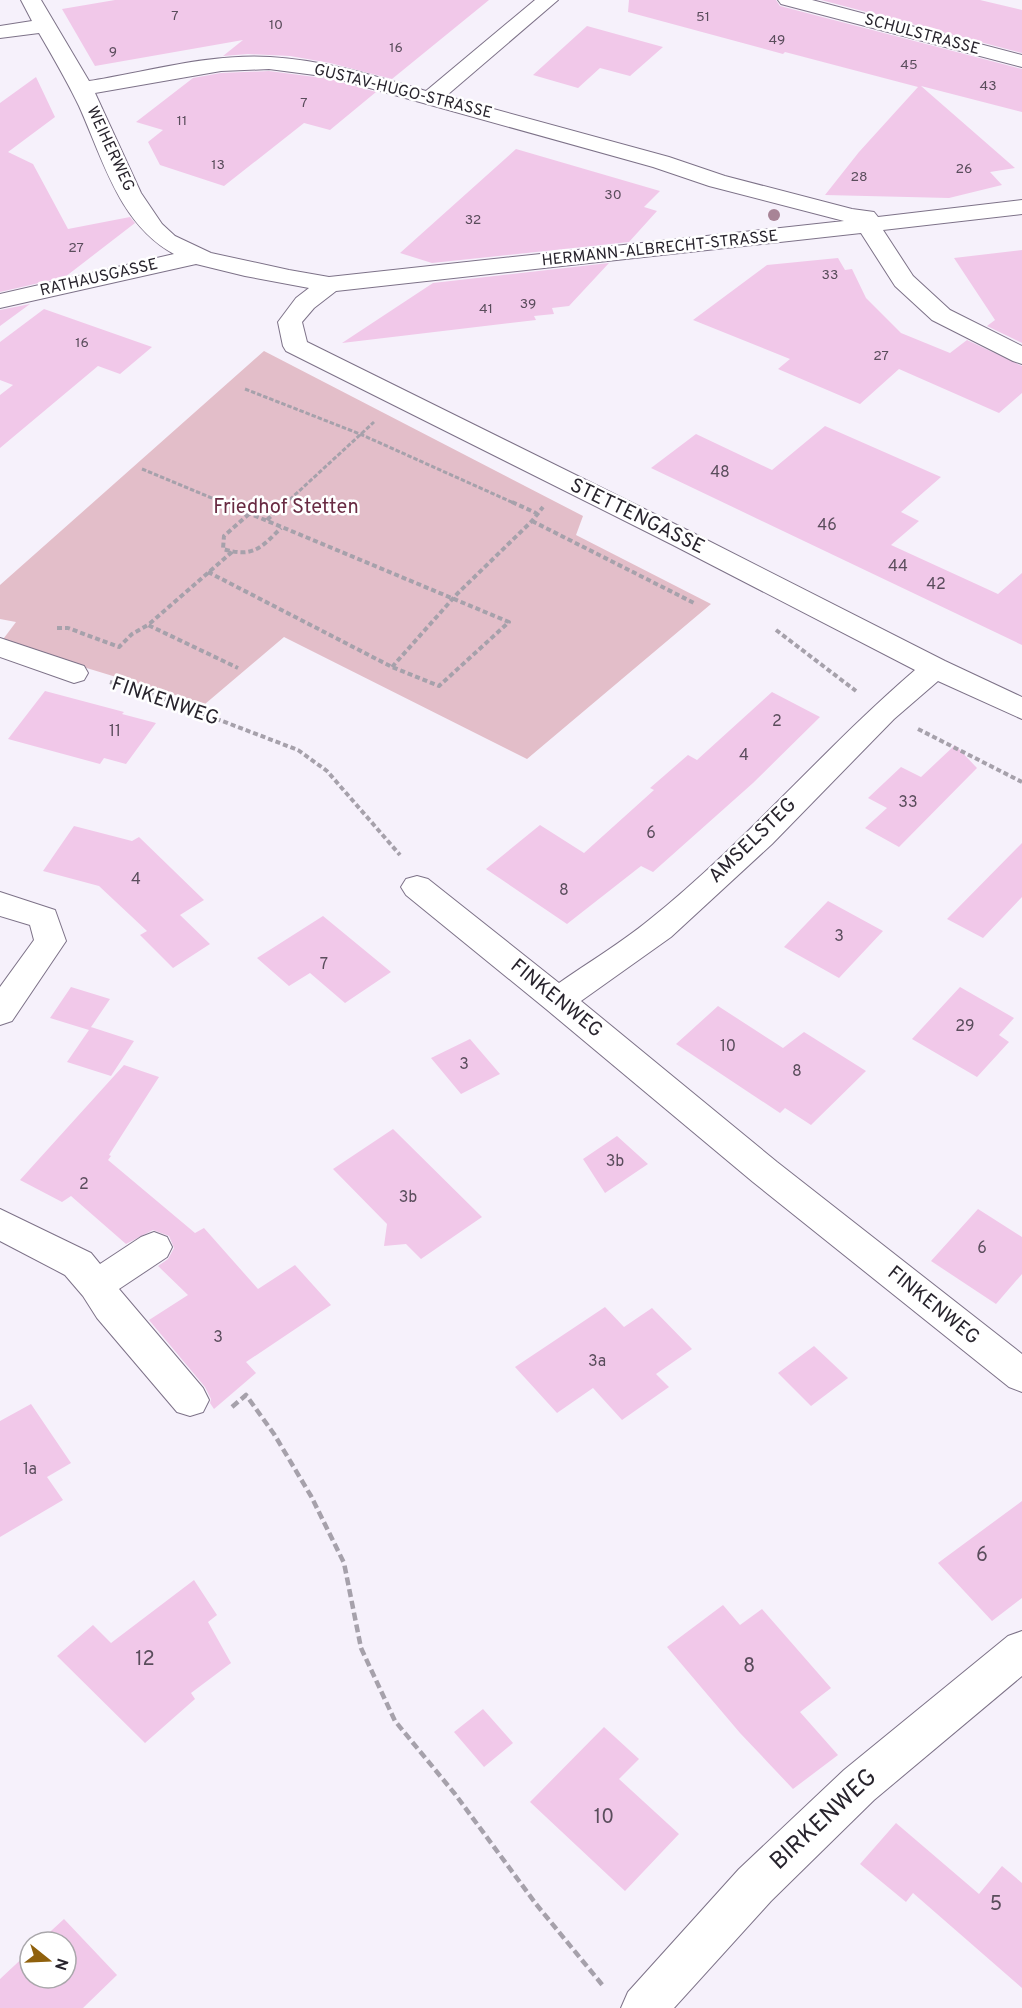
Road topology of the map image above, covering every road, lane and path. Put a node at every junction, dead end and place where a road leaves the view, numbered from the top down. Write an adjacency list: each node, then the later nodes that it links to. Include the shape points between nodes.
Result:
1 (31, 0): 4 (street, WEIHERWEG)
2 (548, 0): 8 (street)
3 (788, 0): 6 (street, SCHULSTRASSE)
4 (44, 26): 5 (street); 7 (street, WEIHERWEG)
5 (0, 32)
6 (1022, 61)
7 (83, 89): 8 (street, GUSTAV-HUGO-STRASSE, via 221,65 269,63 331,71); 14 (street, WEIHERWEG, via 122,180 144,217 166,240)
8 (432, 97): 9 (street, GUSTAV-HUGO-STRASSE)
9 (717, 181): 11 (street, GUSTAV-HUGO-STRASSE, via 852,216); 13 (street, GUSTAV-HUGO-STRASSE, via 738,195 744,215 739,230)
10 (1022, 207): 11 (street, HERMANN-ALBRECHT-STRASSE)
11 (910, 220): 12 (street, HERMANN-ALBRECHT-STRASSE)
12 (868, 225): 13 (street, HERMANN-ALBRECHT-STRASSE); 17 (street, via 904,281 941,315)
13 (719, 243): 15 (street, HERMANN-ALBRECHT-STRASSE)
14 (198, 256): 15 (street, WEIHERWEG, via 249,270); 16 (street, RATHAUSGASSE)
15 (329, 284): 19 (street, STETTENGASSE, via 305,303 290,322 296,346)
16 (0, 301)
17 (1022, 356)
18 (245, 389): 20 (path)
19 (403, 399): 20 (path); 22 (street, STETTENGASSE)
20 (360, 434): 23 (path); 25 (path)
21 (142, 469): 24 (path)
22 (570, 483): 23 (path); 38 (street, STETTENGASSE)
23 (537, 513): 26 (path)
24 (249, 514): 25 (path); 28 (path, via 224,536 223,549)
25 (266, 521): 27 (path)
26 (532, 521): 30 (path); 31 (path)
27 (281, 528): 28 (path, via 255,552); 30 (path)
28 (232, 552): 29 (path)
29 (208, 572): 32 (path); 36 (path)
30 (453, 598): 36 (path); 36 (path, via 509,622 439,686)
31 (696, 604)
32 (148, 625): 34 (path, via 119,647 68,628); 37 (path)
33 (771, 625): 41 (path)
34 (47, 628)
35 (0, 647): 39 (street)
36 (392, 667)
37 (238, 668)
38 (935, 668): 40 (street, STETTENGASSE); 41 (street, AMSELSTEG)
39 (74, 673): 43 (path, FINKENWEG, via 149,693 298,750 327,771 410,866)
40 (1022, 709)
41 (884, 712): 42 (path); 45 (street, AMSELSTEG, via 660,929)
42 (1022, 782)
43 (417, 887): 45 (street, FINKENWEG)
44 (0, 904): 46 (street, via 44,918 50,940)
45 (558, 1000): 50 (street, FINKENWEG, via 765,1172)
46 (0, 1012)
47 (0, 1224): 49 (street, via 78,1264)
48 (154, 1247): 49 (street)
49 (96, 1285): 51 (street, via 110,1307)
50 (1022, 1376)
51 (190, 1400): 53 (path, via 210,1423 246,1395 311,1496 344,1563 361,1648 395,1721 536,1904)
52 (1022, 1650): 53 (street, BIRKENWEG, via 859,1785 755,1885)
53 (625, 1999)

